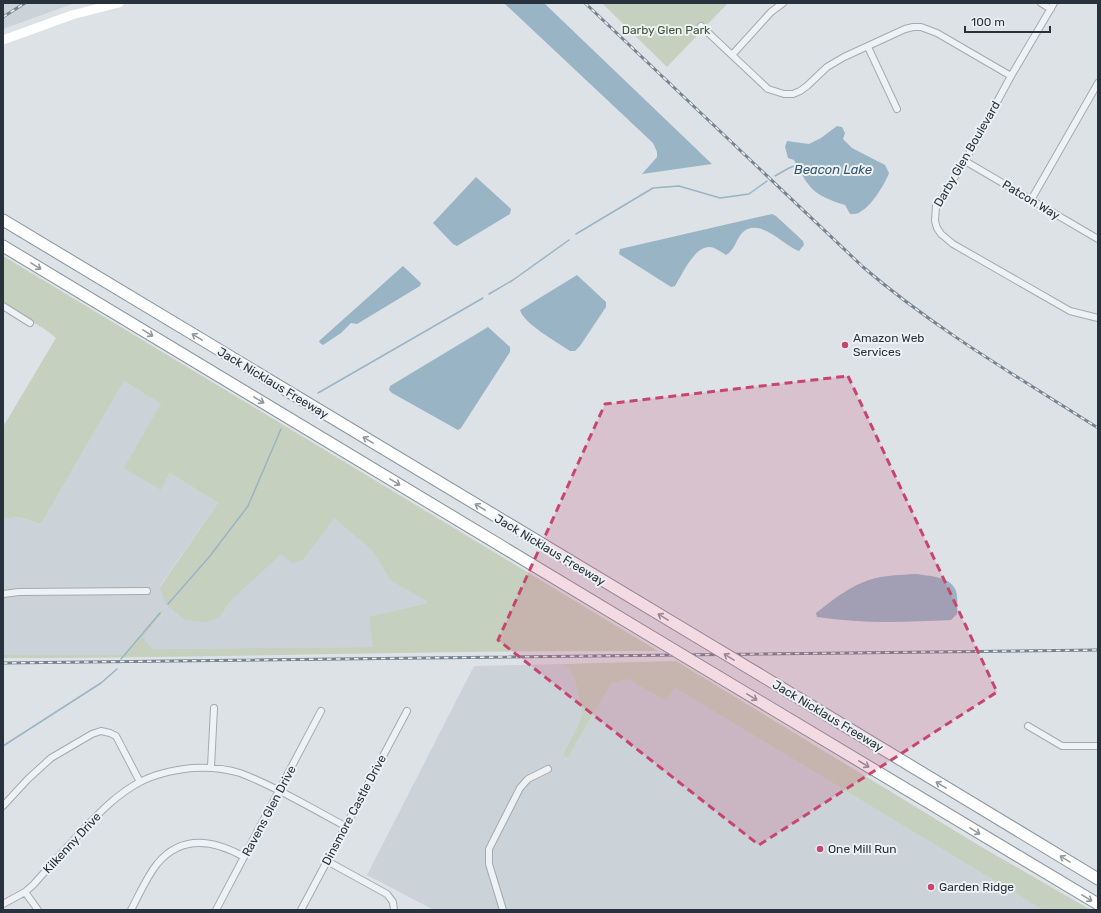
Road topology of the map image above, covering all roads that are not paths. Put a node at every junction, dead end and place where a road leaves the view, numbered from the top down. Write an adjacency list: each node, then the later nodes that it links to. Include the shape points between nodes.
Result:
1 (119, 3): 6 (main road, via 79,13)
2 (783, 3): 8 (street, via 771,12)
3 (1040, 3): 4 (street)
4 (1052, 6): 9 (street, Darby Glen Boulevard)
5 (702, 26): 8 (street)
6 (3, 40)
7 (868, 47): 8 (street, via 827,67 807,86 793,94 768,89); 9 (street, via 905,29 921,28 937,33); 11 (street)
8 (732, 55)
9 (1011, 76): 12 (street, Darby Glen Boulevard)
10 (1098, 83): 13 (street)
11 (897, 108)
12 (965, 161): 13 (street, Patcon Way); 18 (street, Darby Glen Boulevard, via 936,206 935,221 941,234 952,244 1070,311)
13 (1031, 200): 15 (street, Patcon Way)
14 (3, 220): 35 (highway, Jack Nicklaus Freeway, one-way to 14, bridge)
15 (1098, 239)
16 (3, 246): 38 (highway, Jack Nicklaus Freeway, one-way to 38, bridge)
17 (3, 306): 19 (street)
18 (1098, 318)
19 (30, 323)
20 (147, 591): 21 (street)
21 (3, 594)
22 (214, 708): 27 (street)
23 (407, 710): 32 (street, Dinsmore Castle Drive)
24 (321, 712): 30 (street, Ravens Glen Drive)
25 (1028, 726): 26 (street, via 1062,746)
26 (1098, 746)
27 (211, 767): 29 (street, Kilkenny Drive, via 166,772); 30 (street, Kilkenny Drive, via 240,773)
28 (548, 769): 44 (street, via 528,779 520,788 489,849 489,864)
29 (140, 782): 31 (street, via 116,736 101,731 51,758 28,778); 36 (street, Kilkenny Drive, via 106,808)
30 (279, 791): 32 (street, Kilkenny Drive); 33 (street, Ravens Glen Drive)
31 (3, 806)
32 (345, 826): 34 (street, Dinsmore Castle Drive)
33 (244, 857): 40 (street, via 213,843 194,843 176,848 157,864 149,875); 41 (street, Ravens Glen Drive)
34 (327, 861): 42 (street, Dinsmore Castle Drive); 43 (street, via 387,894 394,902)
35 (1098, 879)
36 (25, 892): 37 (street, Kilkenny Drive); 39 (street)
37 (3, 904)
38 (1098, 904)
39 (38, 910)
40 (131, 910)
41 (216, 910)
42 (301, 910)
43 (394, 910)
44 (503, 910)

